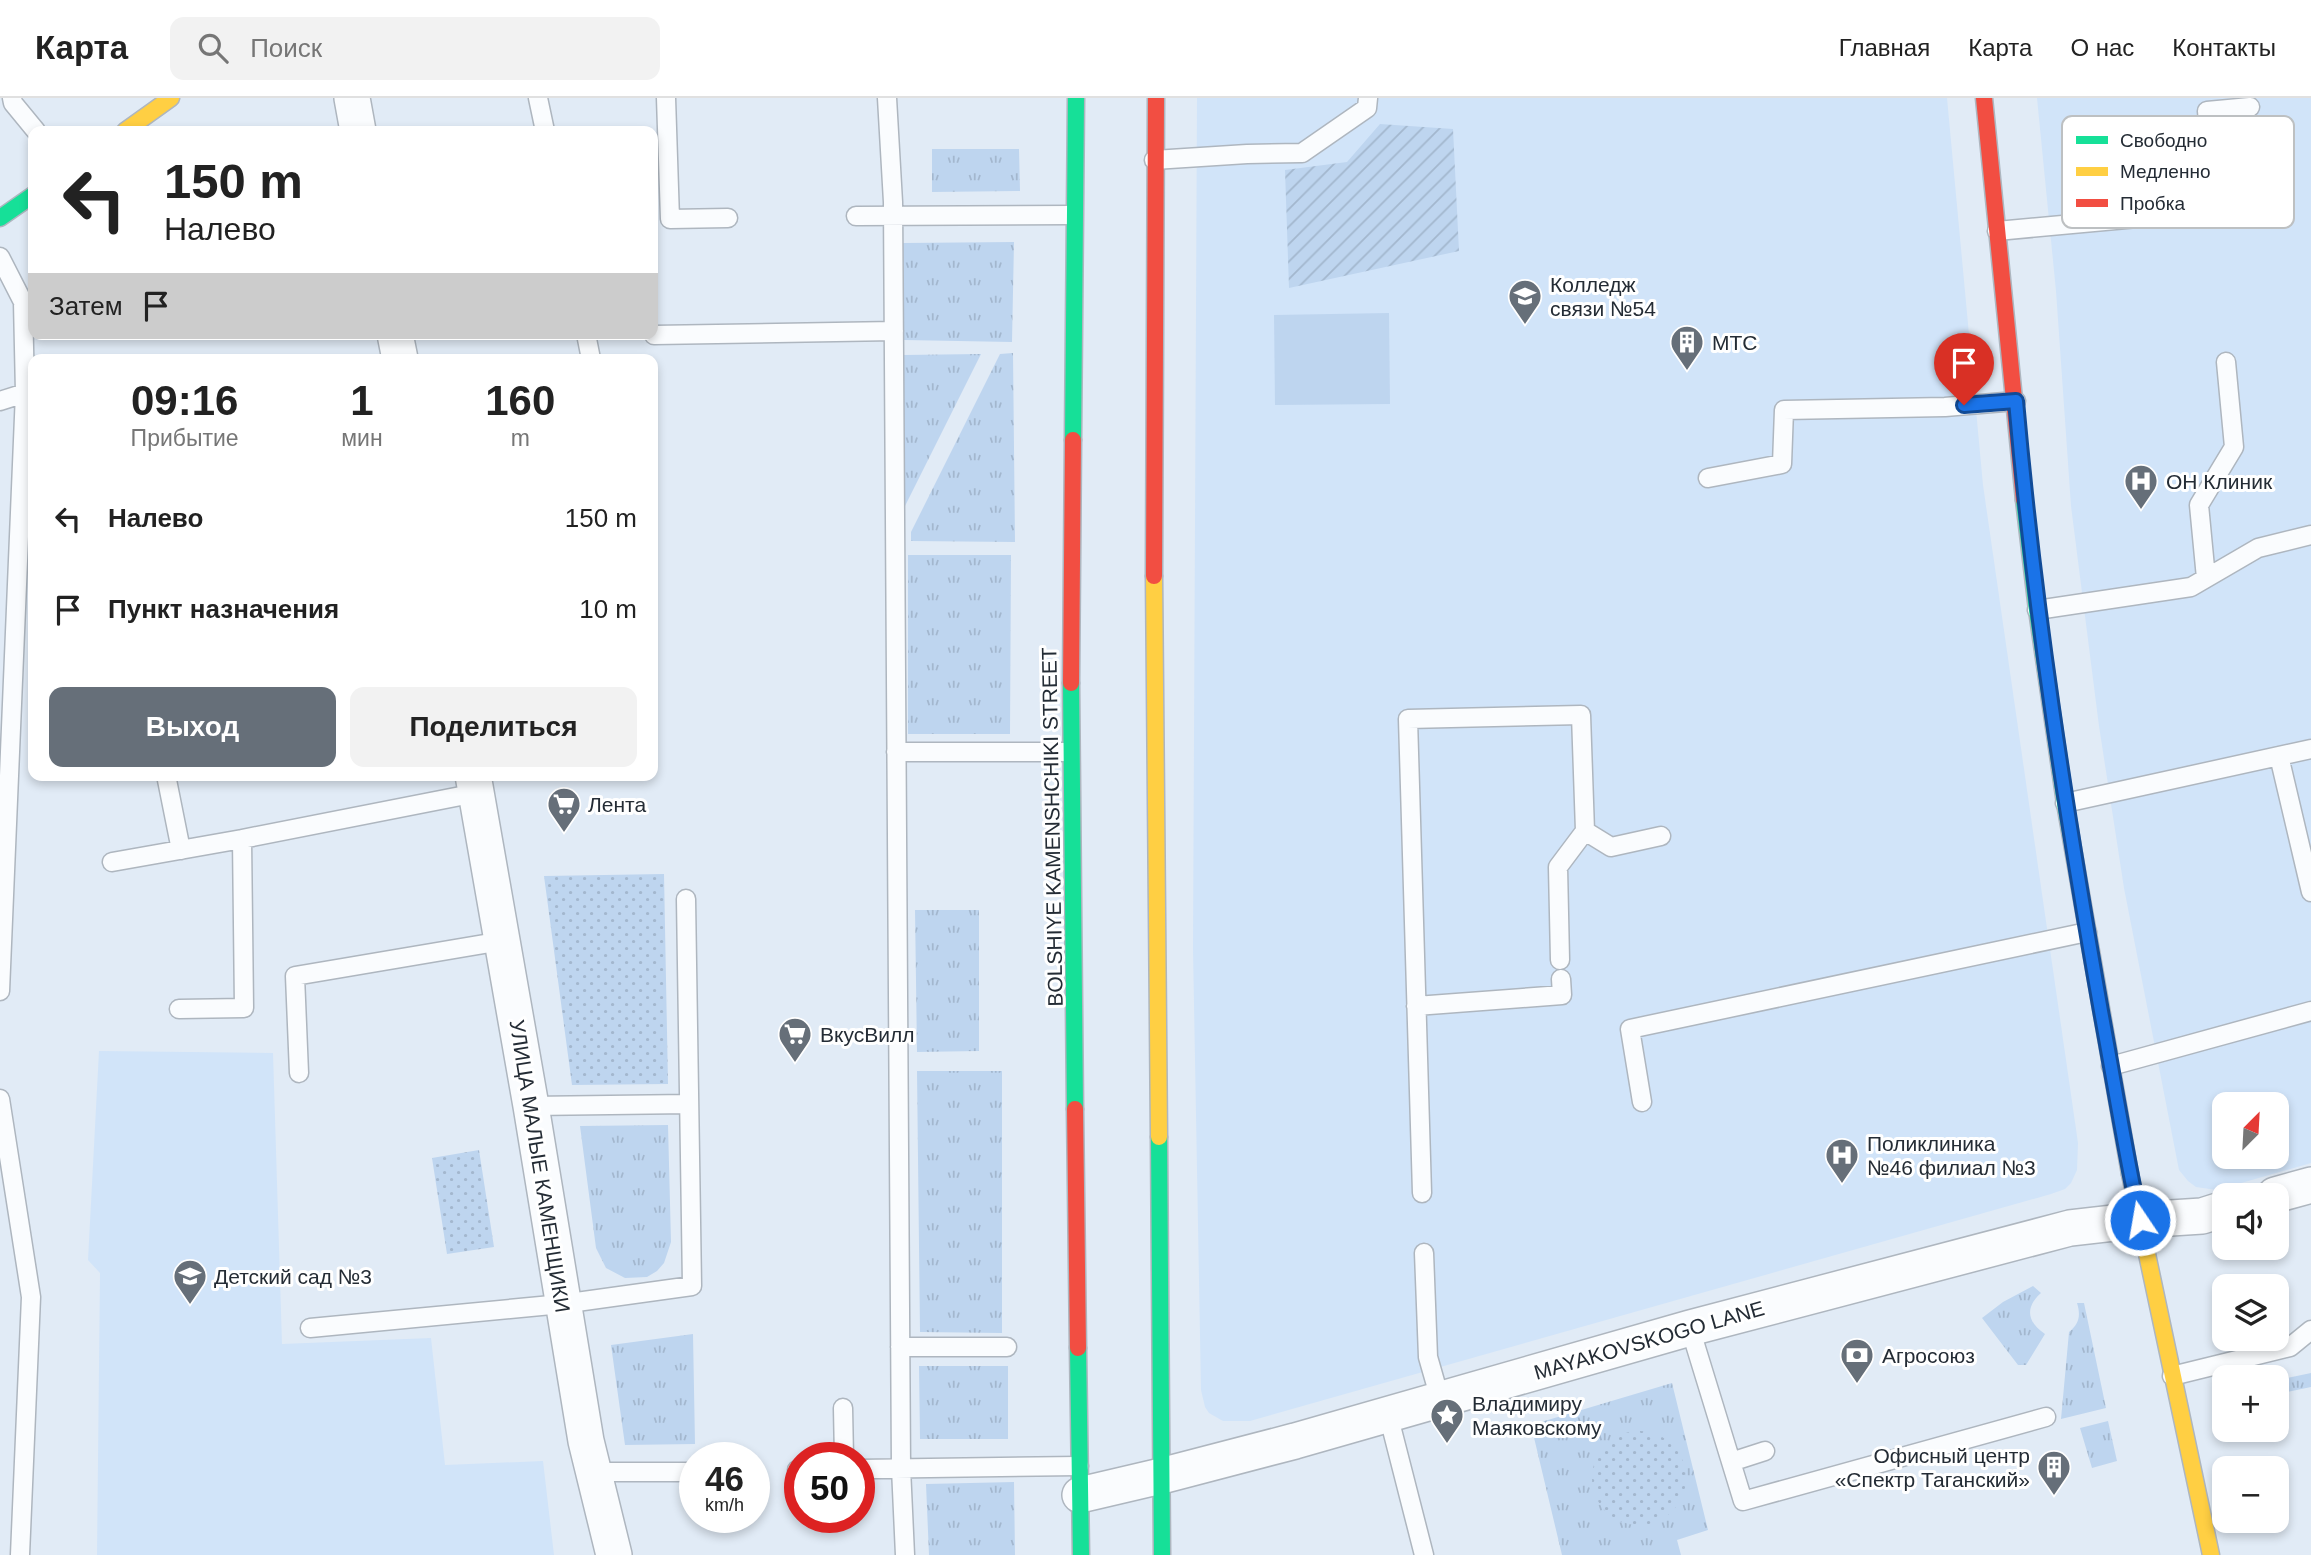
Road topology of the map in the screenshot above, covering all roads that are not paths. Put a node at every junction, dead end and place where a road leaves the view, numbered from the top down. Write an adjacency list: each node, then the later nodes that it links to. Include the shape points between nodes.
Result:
1 (12, 98): 15 (lane)
2 (140, 98): 13 (lane)
3 (172, 98): 13 (main road)
4 (352, 98): 17 (street)
5 (538, 98): 18 (lane)
6 (666, 98): 25 (lane, via 670,219)
7 (887, 98): 21 (lane)
8 (1076, 98): 22 (main road, BOLSHIYE KAMENSHCHIKI STREET)
9 (1156, 98): 19 (main road)
10 (1368, 98): 19 (lane, via 1367,108 1302,153)
11 (1984, 98): 27 (main road)
12 (2250, 107): 14 (lane, via 2207,111)
13 (150, 114): 16 (main road)
14 (2207, 116)
15 (32, 126)
16 (132, 126)
17 (357, 126)
18 (544, 126)
19 (1154, 160): 91 (main road)
20 (28, 198): 24 (main road)
21 (892, 215): 22 (lane); 23 (lane); 29 (lane)
22 (1073, 215): 41 (main road, BOLSHIYE KAMENSHCHIKI STREET)
23 (856, 216)
24 (0, 218)
25 (729, 218)
26 (2062, 225): 27 (lane)
27 (1997, 231): 34 (main road)
28 (0, 257): 32 (lane, via 23,302)
29 (894, 331): 30 (lane); 40 (lane)
30 (658, 335)
31 (2226, 362): 37 (lane, via 2234,447 2199,505)
32 (25, 393): 33 (lane); 57 (lane)
33 (0, 401)
34 (2016, 401): 35 (lane, via 1784,410 1782,464); 38 (main road)
35 (1708, 478)
36 (2311, 535): 37 (lane, via 2259,548)
37 (2206, 579): 38 (lane, via 2191,587)
38 (2037, 610): 45 (main road)
39 (2311, 749): 42 (lane)
40 (896, 752): 41 (lane); 77 (lane)
41 (1070, 752): 92 (main road, BOLSHIYE KAMENSHCHIKI STREET)
42 (2279, 756): 45 (lane); 51 (lane)
43 (167, 781): 49 (lane)
44 (475, 784): 48 (lane); 54 (street, УЛИЦА МАЛЫЕ КАМЕНЩИКИ)
45 (2065, 803): 53 (main road)
46 (1585, 831): 47 (lane, via 1611,847); 55 (lane, via 1559,867); 58 (lane, via 1581,715 1408,719)
47 (1661, 836)
48 (243, 839): 49 (lane); 59 (lane, via 244,1008)
49 (181, 850): 50 (lane)
50 (111, 862)
51 (2311, 892)
52 (686, 899): 65 (lane)
53 (2087, 932): 61 (main road); 64 (lane, via 1630,1029)
54 (502, 941): 62 (lane, via 295,976); 66 (street, УЛИЦА МАЛЫЕ КАМЕНЩИКИ)
55 (1560, 960)
56 (1561, 979): 58 (lane, via 1562,995)
57 (0, 991)
58 (1416, 1006): 69 (lane)
59 (179, 1009)
60 (2311, 1011): 61 (lane)
61 (2111, 1066): 71 (main road)
62 (299, 1073)
63 (0, 1099): 93 (lane, via 31,1297)
64 (1642, 1102)
65 (689, 1104): 66 (lane); 73 (lane, via 692,1286)
66 (531, 1106): 73 (street, УЛИЦА МАЛЫЕ КАМЕНЩИКИ)
67 (2311, 1185): 68 (street)
68 (2289, 1191)
69 (1422, 1193)
70 (2212, 1213): 71 (street, MAYAKOVSKOGO LANE)
71 (2140, 1220): 75 (street, MAYAKOVSKOGO LANE, via 2070,1228); 79 (main road)
72 (1424, 1253): 80 (lane, via 1428,1357)
73 (562, 1304): 74 (lane); 89 (street, УЛИЦА МАЛЫЕ КАМЕНЩИКИ)
74 (310, 1328)
75 (1690, 1328): 80 (street, MAYAKOVSKOGO LANE); 86 (lane)
76 (2311, 1330): 79 (lane, via 2290,1347)
77 (900, 1347): 78 (lane); 87 (lane)
78 (1007, 1347)
79 (2172, 1376): 99 (main road)
80 (1440, 1399): 82 (street, MAYAKOVSKOGO LANE)
81 (843, 1408): 84 (lane)
82 (1388, 1414): 91 (street, MAYAKOVSKOGO LANE); 98 (lane)
83 (2046, 1417): 86 (lane, via 1742,1501)
84 (844, 1442)
85 (1765, 1451): 86 (lane)
86 (1731, 1462)
87 (901, 1468): 88 (lane); 92 (lane); 95 (lane)
88 (875, 1469)
89 (592, 1472): 90 (lane); 94 (street, УЛИЦА МАЛЫЕ КАМЕНЩИКИ)
90 (679, 1472)
91 (1161, 1476): 92 (street, MAYAKOVSKOGO LANE); 97 (main road)
92 (1080, 1480): 96 (main road, BOLSHIYE KAMENSHCHIKI STREET)
93 (20, 1555)
94 (614, 1555)
95 (905, 1555)
96 (1081, 1555)
97 (1162, 1555)
98 (1424, 1555)
99 (2211, 1555)

